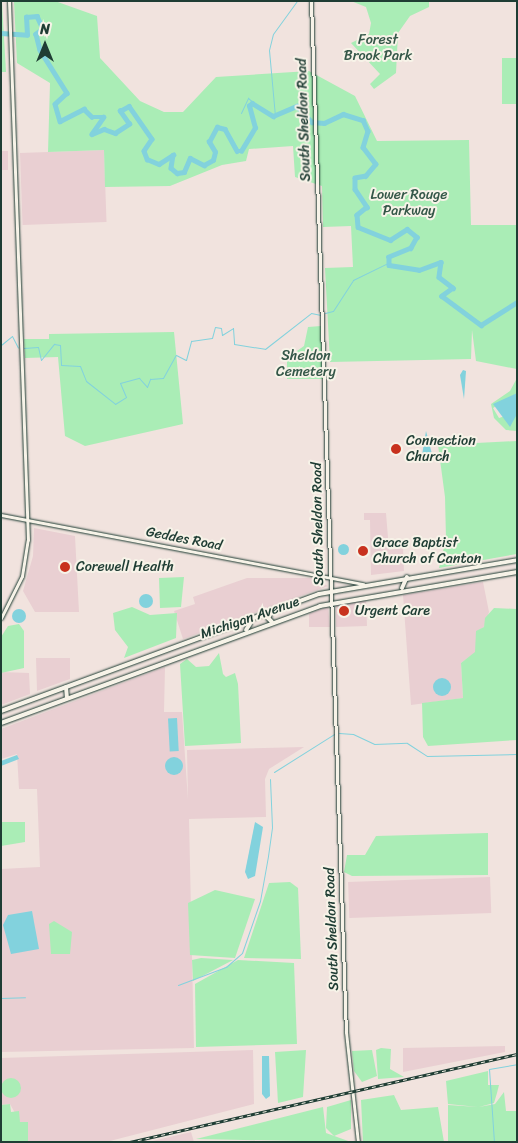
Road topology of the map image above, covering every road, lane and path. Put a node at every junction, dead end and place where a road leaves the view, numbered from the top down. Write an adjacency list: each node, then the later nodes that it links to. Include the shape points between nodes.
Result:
1 (9, 1): 4 (street)
2 (311, 1): 9 (street, South Sheldon Road)
3 (1, 515): 4 (street, Geddes Road)
4 (28, 520): 9 (street, Geddes Road); 16 (street, via 25,568)
5 (517, 560): 7 (main road, Michigan Avenue)
6 (517, 572): 11 (main road, Michigan Avenue)
7 (422, 574): 8 (main road, Michigan Avenue); 11 (main road, via 419,580)
8 (407, 577): 10 (main road, Michigan Avenue); 12 (main road)
9 (331, 578): 10 (street, Geddes Road); 13 (street, South Sheldon Road)
10 (363, 584): 13 (main road, Michigan Avenue)
11 (423, 585): 12 (main road, Michigan Avenue)
12 (402, 588): 14 (main road, Michigan Avenue)
13 (331, 591): 14 (street, South Sheldon Road); 15 (main road, Michigan Avenue)
14 (331, 602): 18 (main road, Michigan Avenue); 26 (street, South Sheldon Road, via 348,1047)
15 (272, 610): 17 (main road, Michigan Avenue); 18 (main road, via 268,618)
16 (1, 618)
17 (245, 620): 19 (main road, via 250,625); 20 (main road, Michigan Avenue)
18 (272, 622): 19 (main road, Michigan Avenue)
19 (244, 632): 21 (main road, Michigan Avenue)
20 (107, 671): 21 (main road, via 103,678); 22 (main road, Michigan Avenue)
21 (108, 683): 23 (main road, Michigan Avenue)
22 (66, 687): 23 (main road); 24 (main road, Michigan Avenue)
23 (67, 698): 25 (main road, Michigan Avenue)
24 (1, 711)
25 (1, 723)
26 (358, 1142)

